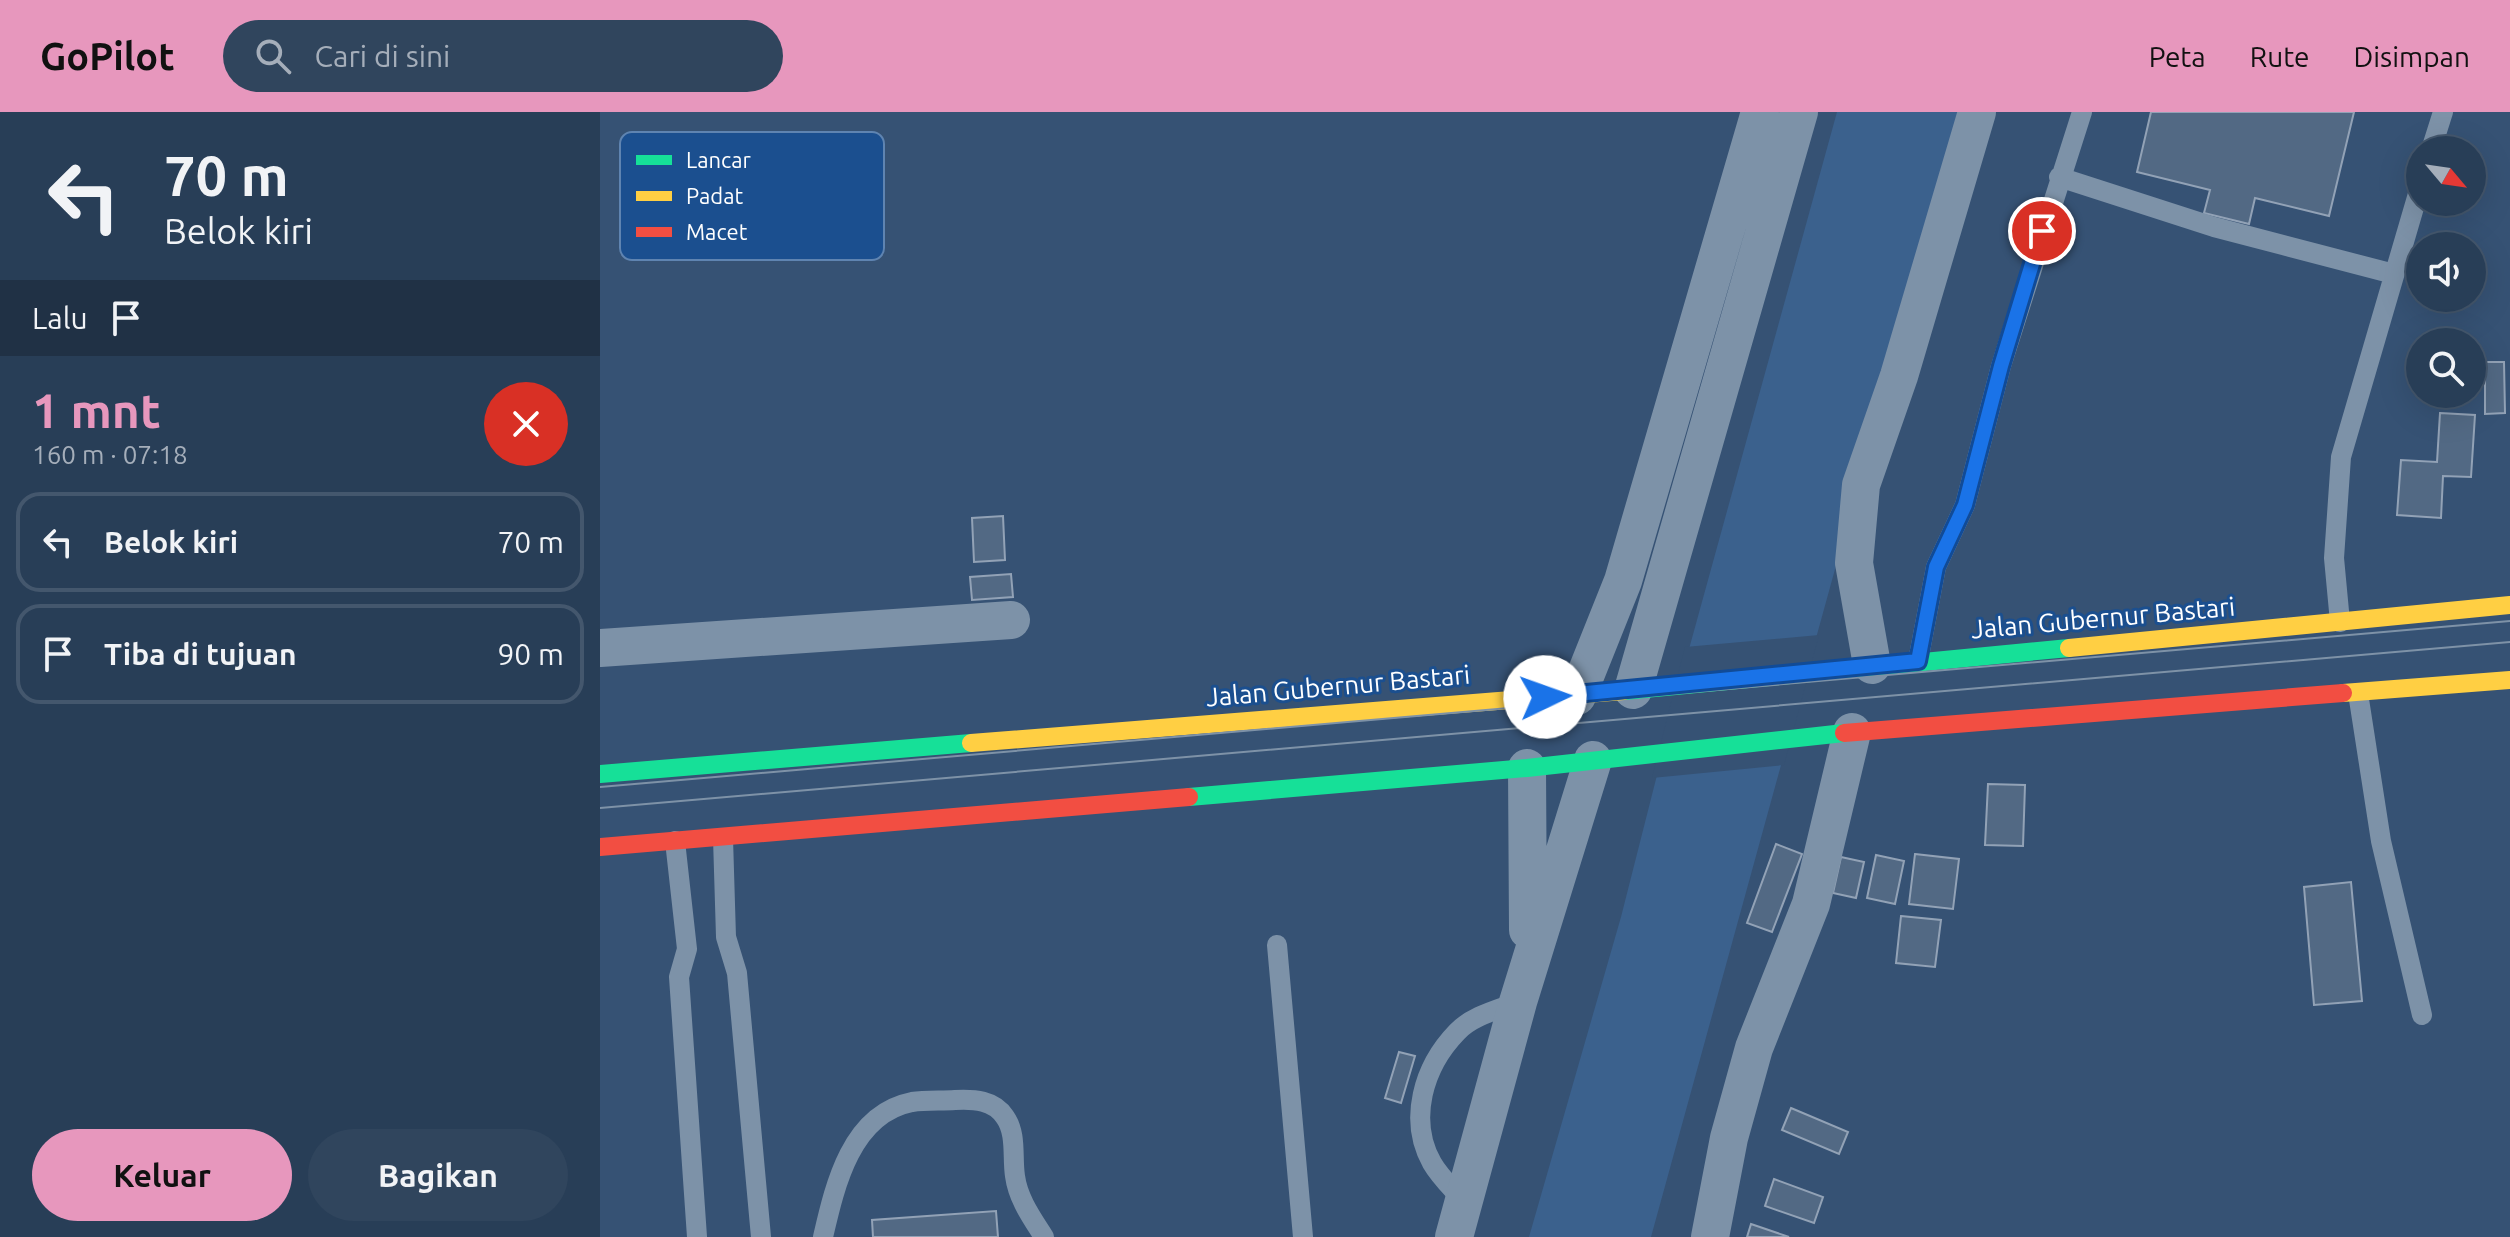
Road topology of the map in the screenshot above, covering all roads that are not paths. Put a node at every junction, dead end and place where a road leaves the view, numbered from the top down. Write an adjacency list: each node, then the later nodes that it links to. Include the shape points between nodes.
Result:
1 (1760, 112): 19 (street, via 1623,581)
2 (1799, 112): 17 (street)
3 (1977, 112): 15 (street, via 1861,485 1854,563)
4 (2082, 112): 7 (lane)
5 (2443, 112): 6 (lane)
6 (2435, 136)
7 (2059, 177): 9 (lane, via 2214,227); 14 (lane, via 1965,505 1936,567)
8 (2411, 216): 9 (lane)
9 (2394, 274): 12 (lane, via 2341,457 2334,558)
10 (2510, 605): 12 (highway, Jalan Gubernur Bastari)
11 (1011, 620): 13 (street)
12 (2340, 622): 14 (highway, Jalan Gubernur Bastari)
13 (600, 648)
14 (1918, 661): 15 (highway, Jalan Gubernur Bastari)
15 (1872, 665): 17 (highway, Jalan Gubernur Bastari)
16 (2510, 680): 18 (highway)
17 (1633, 690): 19 (highway, Jalan Gubernur Bastari)
18 (2358, 693): 20 (highway); 29 (lane, via 2381,841)
19 (1577, 696): 23 (highway, Jalan Gubernur Bastari)
20 (1852, 732): 21 (highway); 36 (street, via 1811,904 1741,1093)
21 (1593, 760): 22 (highway); 28 (street)
22 (1527, 768): 24 (highway); 28 (street)
23 (600, 774)
24 (723, 838): 25 (highway); 32 (lane, via 726,937 737,973)
25 (675, 841): 26 (highway); 31 (lane, via 687,949 679,977)
26 (600, 847)
27 (1277, 945): 35 (lane)
28 (1523, 986): 30 (street); 30 (lane, via 1457,1031 1434,1064 1419,1101 1421,1134)
29 (2422, 1015)
30 (1459, 1220)
31 (697, 1237)
32 (761, 1237)
33 (823, 1237): 34 (lane, via 845,1161 862,1134 885,1113 912,1102 975,1099 1004,1114 1011,1128 1021,1199)
34 (1044, 1237)
35 (1303, 1237)
36 (1710, 1237)

